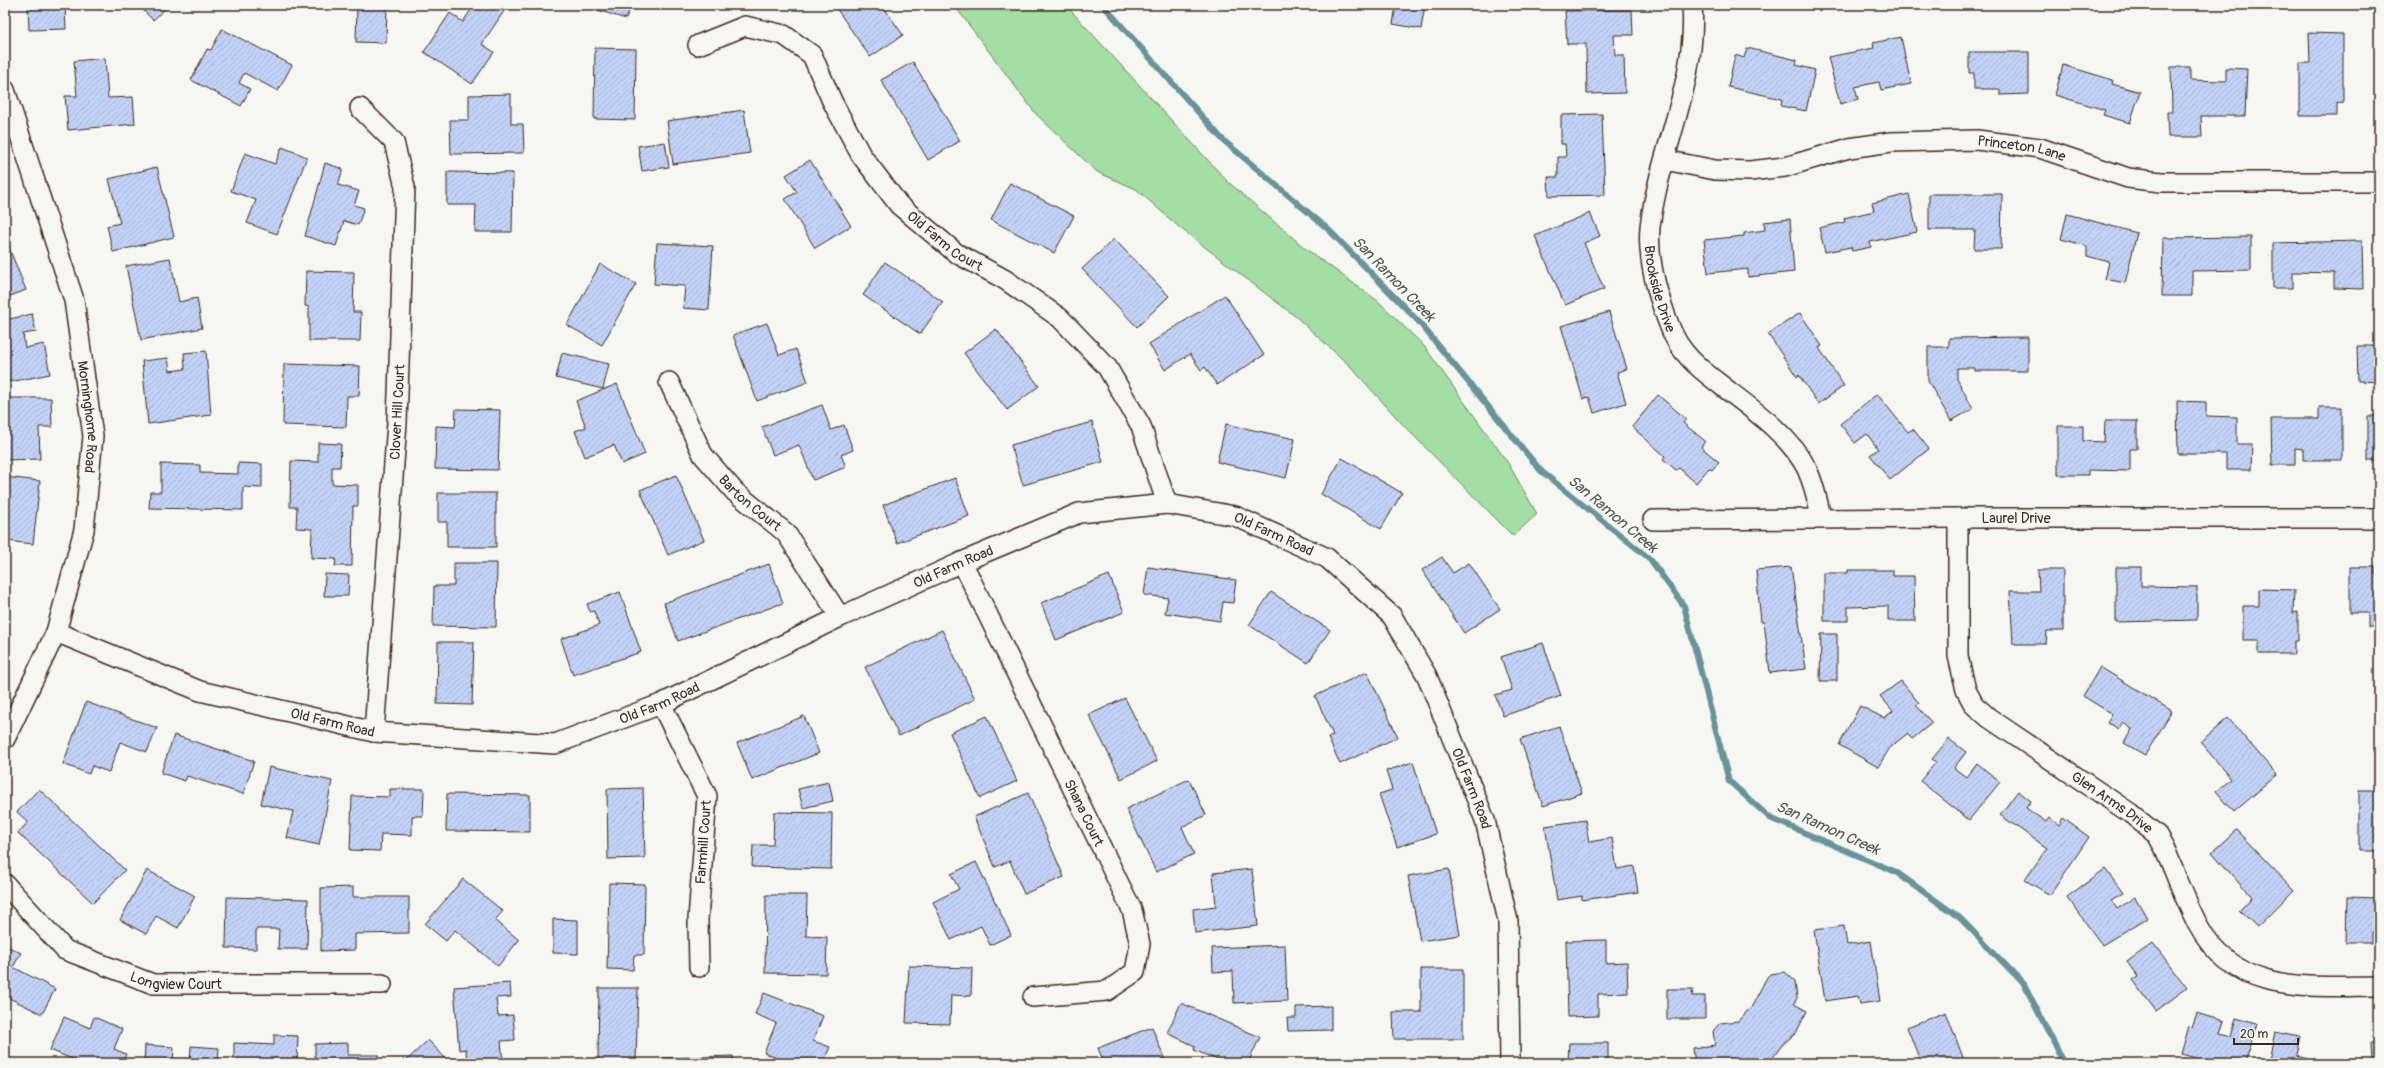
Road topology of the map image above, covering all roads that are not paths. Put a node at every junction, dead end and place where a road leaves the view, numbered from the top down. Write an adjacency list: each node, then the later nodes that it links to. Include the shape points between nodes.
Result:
1 (1692, 5): 5 (street, Brookside Drive, via 1692,52)
2 (698, 45): 8 (street, Old Farm Court, via 745,26 784,35 812,55 832,101 861,154 899,205 956,253 1004,279 1060,318 1108,367 1141,426)
3 (5, 90): 15 (street, Morninghome Road, via 74,300 93,436 84,530)
4 (360, 108): 17 (street, Clover Hill Court, via 394,142 405,187 398,423)
5 (1665, 160): 6 (street, Princeton Lane, via 1715,170 1750,171 1785,167 1849,148 1891,142 1977,140 2040,148 2128,178 2161,182); 9 (street, Brookside Drive, via 1650,228 1650,249 1654,274 1670,328 1681,350 1694,364 1755,411 1790,445 1806,468 1815,488)
6 (2379, 182)
7 (669, 382): 14 (street, Barton Court, via 703,455 735,492 786,533)
8 (1167, 504): 13 (street, Old Farm Road, via 1079,513); 24 (street, Old Farm Road, via 1235,516 1327,558 1392,616 1427,676 1485,820 1508,921)
9 (1821, 518): 10 (street, Laurel Drive); 12 (street, Laurel Drive)
10 (1958, 518): 11 (street, Laurel Drive); 22 (street, Glen Arms Drive, via 1958,656 1966,690 1974,705 1989,718 2130,813 2157,835 2198,925 2226,960 2275,983 2296,986)
11 (2379, 518)
12 (1653, 520)
13 (962, 562): 14 (street, Old Farm Road); 23 (street, Shana Court, via 1132,910 1140,944 1135,972 1108,991)
14 (840, 617): 16 (street, Old Farm Road)
15 (56, 632): 17 (street, Old Farm Road, via 200,691); 18 (street, Morninghome Road)
16 (661, 704): 17 (street, Old Farm Road, via 555,744); 20 (street, Farmhill Court, via 707,796 698,920)
17 (374, 732)
18 (5, 739)
19 (5, 884): 21 (street, Longview Court, via 65,950 153,984)
20 (698, 967)
21 (382, 984)
22 (2379, 986)
23 (1033, 997)
24 (1510, 1063)

